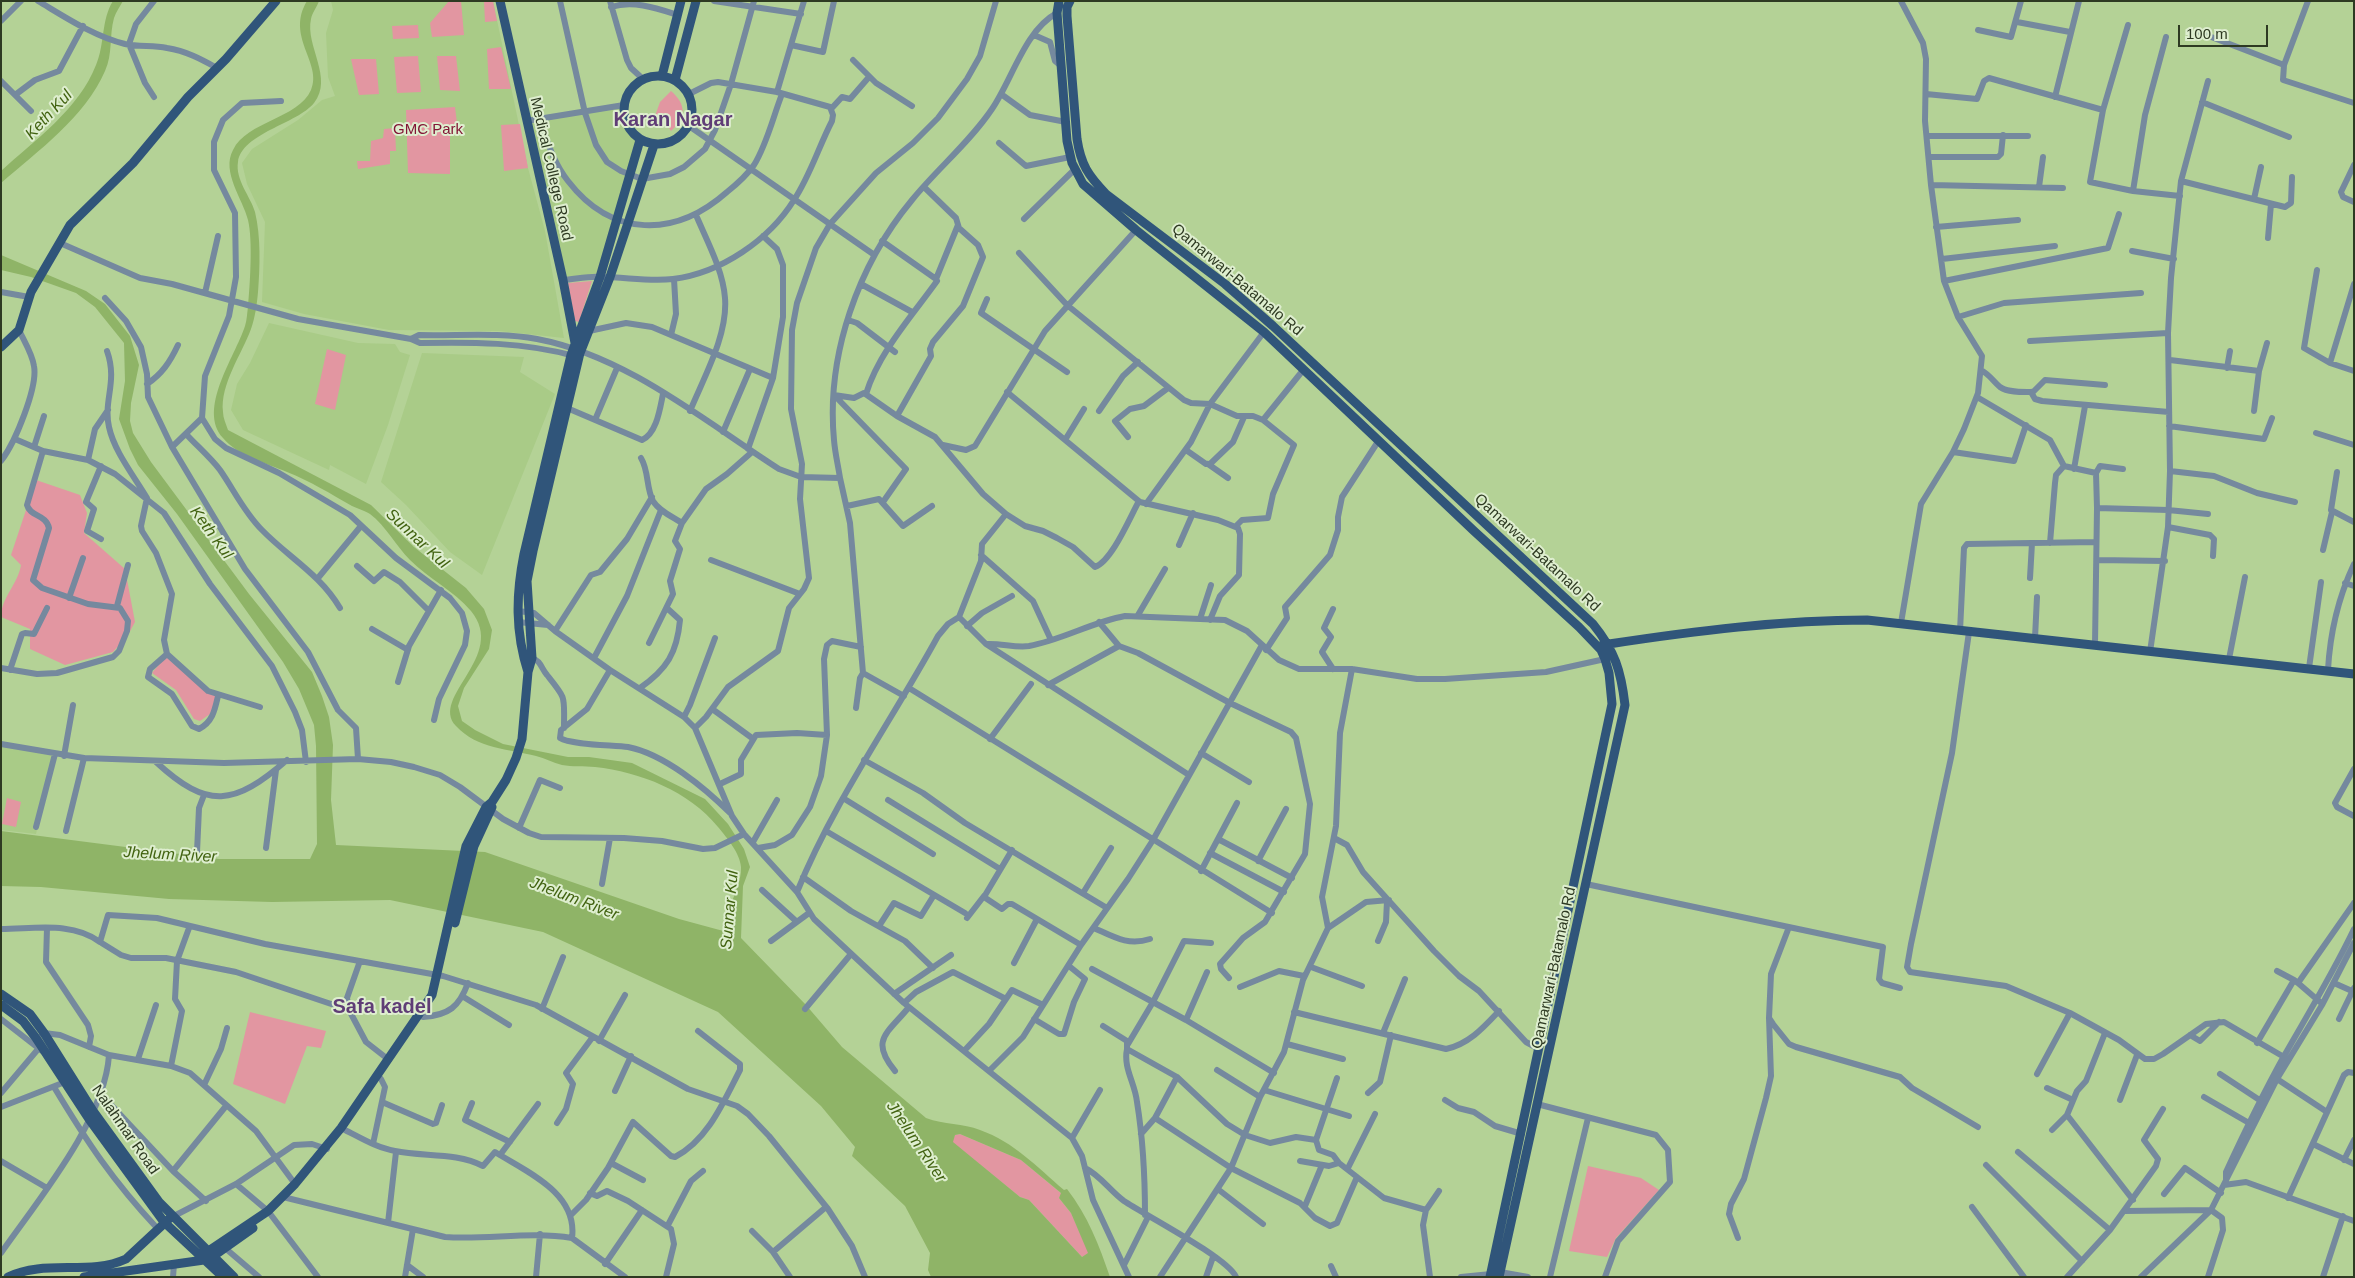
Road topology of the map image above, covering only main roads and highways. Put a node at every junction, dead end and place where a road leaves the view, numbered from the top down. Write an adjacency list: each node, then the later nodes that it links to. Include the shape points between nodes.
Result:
1 (276, 1): 10 (main road, via 133,163 70,224 42,269 19,330)
2 (500, 1): 11 (main road, Medical College Road, via 563,280)
3 (681, 1): 6 (main road)
4 (696, 1): 7 (main road)
5 (1061, 4): 12 (main road, Qamarwari-Batamalo Rd, via 1078,148 1090,178 1273,326); 13 (main road, Qamarwari-Batamalo Rd, via 1061,66 1070,157 1083,184 1264,332)
6 (662, 76): 7 (main road); 8 (main road, via 643,79 629,92 624,105 628,127)
7 (675, 80): 9 (main road, via 689,94 693,115 689,126 676,141)
8 (640, 140): 9 (main road); 11 (main road)
9 (654, 145): 11 (main road, via 610,277 589,331)
10 (1, 347)
11 (576, 352): 16 (main road, via 567,408 527,581 532,658); 16 (main road, via 518,587 518,622)
12 (1504, 541): 13 (main road); 15 (main road, Qamarwari-Batamalo Rd, via 1593,624)
13 (1496, 551): 14 (main road, Qamarwari-Batamalo Rd)
14 (1579, 627): 15 (main road); 18 (main road, Qamarwari-Batamalo Rd, via 1601,650 1605,659 1612,704)
15 (1609, 644): 17 (main road, via 1833,620 1901,623); 19 (main road, Qamarwari-Batamalo Rd, via 1622,682 1625,705)
16 (528, 672): 20 (main road, via 522,739 516,758 470,846)
17 (2354, 674)
18 (1576, 877): 19 (main road); 31 (main road, Qamarwari-Batamalo Rd)
19 (1586, 884): 31 (main road, Qamarwari-Batamalo Rd, via 1538,1104)
20 (441, 975): 25 (main road, via 428,1002); 25 (main road, via 434,1001 345,1130)
21 (1, 994): 23 (main road, Nalahmar Road, via 30,1014)
22 (1, 1005): 23 (main road, Nalahmar Road)
23 (40, 1035): 24 (main road, Nalahmar Road); 24 (main road, Nalahmar Road, via 47,1054)
24 (91, 1115): 28 (main road, Nalahmar Road)
25 (326, 1149): 26 (main road); 26 (main road)
26 (285, 1198): 27 (main road)
27 (269, 1212): 29 (main road); 29 (main road, via 225,1248)
28 (168, 1219): 29 (main road, Nalahmar Road); 32 (main road, via 126,1260 108,1267 34,1270)
29 (208, 1256): 30 (main road); 34 (main road, Nalahmar Road); 35 (main road, Nalahmar Road)
30 (128, 1275): 33 (main road)
31 (1495, 1275)
32 (8, 1277)
33 (84, 1277)
34 (223, 1277)
35 (234, 1277)

